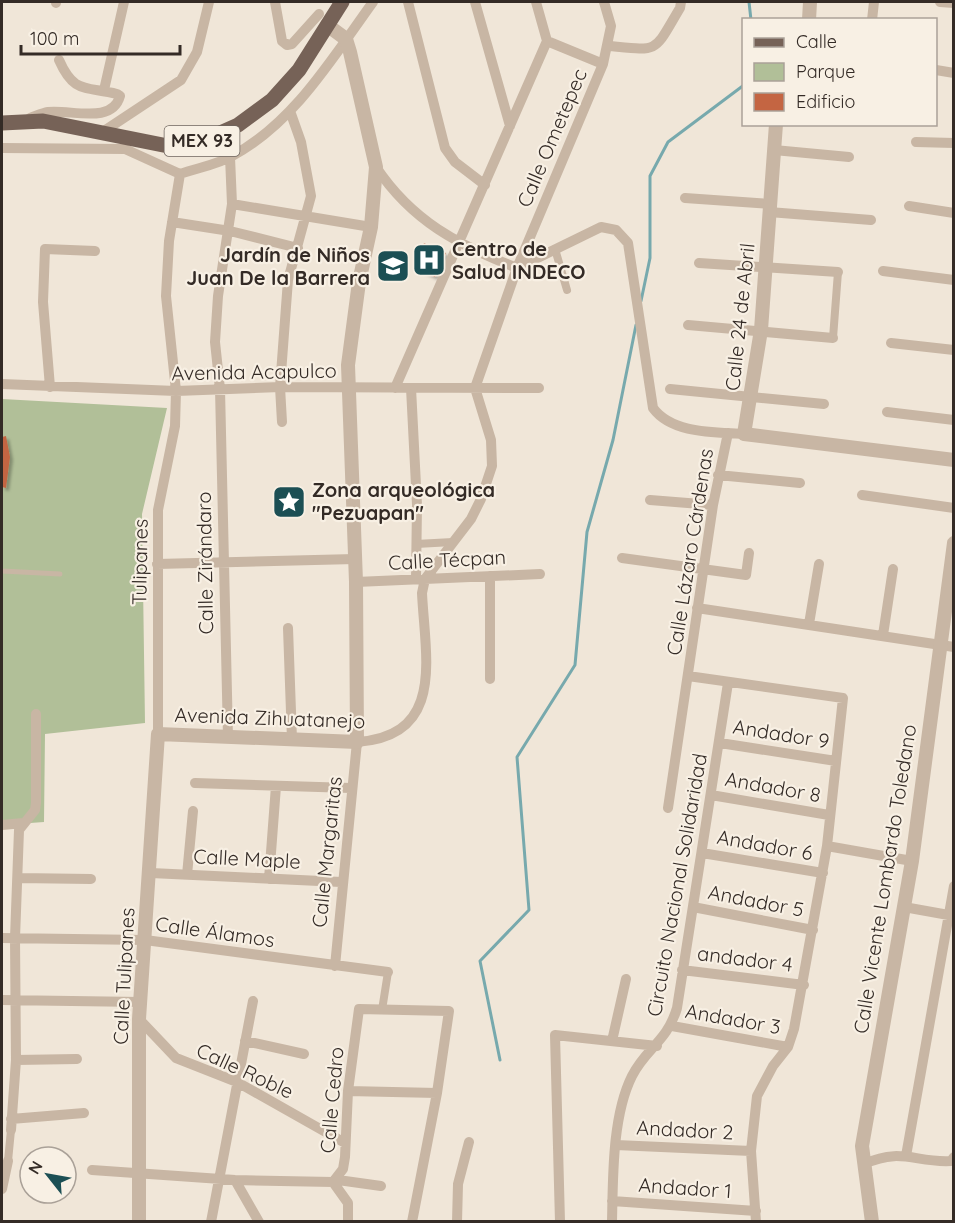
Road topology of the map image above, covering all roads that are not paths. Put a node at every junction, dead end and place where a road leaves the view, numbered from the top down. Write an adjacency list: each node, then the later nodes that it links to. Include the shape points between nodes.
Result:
1 (124, 2): 26 (street)
2 (209, 2): 31 (street, via 197,52 181,80)
3 (275, 2): 18 (street, via 282,41 287,45)
4 (315, 2): 18 (street)
5 (342, 2): 18 (main road, MEX 93)
6 (373, 2): 19 (street)
7 (408, 2): 41 (street, via 445,148 455,162)
8 (475, 2): 29 (street)
9 (536, 2): 20 (street)
10 (604, 2): 21 (street, Calle Ometepec, via 611,26)
11 (681, 2): 21 (street, via 659,44 649,50)
12 (810, 2): 16 (street)
13 (874, 2): 17 (street)
14 (940, 2): 15 (street)
15 (954, 3)
16 (809, 18)
17 (872, 18)
18 (323, 19): 19 (street); 34 (main road, MEX 93, via 299,70 272,100 237,125 202,141)
19 (346, 39): 27 (street); 39 (street)
20 (547, 41): 23 (street); 29 (street)
21 (609, 46): 23 (street, Calle Ometepec)
22 (59, 60): 26 (street, via 67,79 78,87)
23 (603, 64): 58 (street, Calle Ometepec)
24 (937, 70): 25 (street)
25 (952, 76)
26 (104, 90): 28 (street, via 120,96 110,110 99,114 48,112)
27 (290, 111): 38 (street); 47 (street, via 307,176)
28 (9, 123): 31 (main road, MEX 93, via 43,121)
29 (510, 126): 41 (street)
30 (776, 126): 36 (street, Calle 24 de Abril)
31 (101, 133): 34 (main road, MEX 93)
32 (916, 142): 33 (street)
33 (954, 143)
34 (136, 146): 35 (street); 40 (street, via 166,170)
35 (2, 148)
36 (774, 150): 37 (street); 45 (street, Calle 24 de Abril)
37 (849, 157)
38 (230, 158): 40 (street); 43 (street, Calle Zirándaro)
39 (376, 167): 50 (street); 52 (street, via 390,189 414,212)
40 (180, 174): 49 (street, Tulipanes)
41 (485, 184): 52 (street)
42 (685, 198): 45 (street)
43 (232, 204): 47 (street); 51 (street, Calle Zirándaro)
44 (909, 206): 46 (street)
45 (770, 208): 48 (street); 57 (street, Calle 24 de Abril)
46 (954, 213)
47 (307, 216): 50 (street); 53 (street)
48 (871, 220)
49 (172, 222): 51 (street); 78 (street, Tulipanes, via 166,296)
50 (371, 227): 71 (street, via 350,333)
51 (230, 231): 53 (street); 76 (street, Calle Zirándaro, via 214,342)
52 (459, 243): 58 (street); 72 (street)
53 (298, 248): 70 (street, via 288,279)
54 (555, 249): 58 (street); 62 (street); 84 (street, via 601,227 616,230 628,243 651,401 659,416 676,426)
55 (95, 251): 69 (street, via 45,249 43,302)
56 (699, 263): 57 (street)
57 (766, 266): 60 (street); 64 (street, Calle 24 de Abril)
58 (517, 268): 74 (street, Calle Ometepec)
59 (883, 271): 61 (street)
60 (838, 272): 65 (street)
61 (954, 280)
62 (567, 290)
63 (688, 325): 64 (street)
64 (761, 330): 65 (street); 79 (street, Calle 24 de Abril)
65 (833, 338)
66 (891, 343): 67 (street)
67 (954, 350)
68 (2, 384): 69 (street, Avenida Acapulco)
69 (50, 387): 78 (street, Avenida Acapulco)
70 (280, 387): 71 (street, Avenida Acapulco); 76 (street, Avenida Acapulco); 83 (street)
71 (350, 388): 72 (street, Avenida Acapulco); 97 (street)
72 (395, 388): 73 (street, Avenida Acapulco)
73 (411, 388): 74 (street, Avenida Acapulco); 95 (street, Avenida Zihuatanejo)
74 (476, 388): 75 (street, Avenida Acapulco); 93 (street, via 491,440 492,466 481,499)
75 (539, 388)
76 (220, 389): 78 (street, Avenida Acapulco); 99 (street, Calle Zirándaro)
77 (670, 389): 79 (street)
78 (176, 391): 100 (street, Tulipanes, via 175,426 158,510)
79 (752, 396): 80 (street); 85 (street, Calle 24 de Abril)
80 (824, 404)
81 (888, 412): 82 (street)
82 (954, 420)
83 (282, 422)
84 (728, 433): 85 (street); 87 (street, Calle Lázaro Cárdenas)
85 (744, 434): 86 (street)
86 (954, 459)
87 (718, 476): 88 (street); 91 (street, Calle Lázaro Cárdenas)
88 (800, 483)
89 (862, 495): 92 (street)
90 (650, 500): 91 (street)
91 (713, 505): 104 (street, Calle Lázaro Cárdenas)
92 (954, 508)
93 (453, 542): 95 (street); 109 (street)
94 (954, 543): 108 (street, Calle Vicente Lombardo Toledano)
95 (416, 544): 109 (street, Avenida Zihuatanejo)
96 (749, 553): 104 (street, via 746,575)
97 (355, 558): 99 (street); 110 (street)
98 (622, 558): 104 (street)
99 (222, 562): 100 (street); 121 (street, Calle Zirándaro)
100 (158, 564): 120 (street, Tulipanes)
101 (819, 564): 112 (street)
102 (893, 569): 114 (street)
103 (2, 571): 105 (lane)
104 (703, 571): 111 (street, Calle Lázaro Cárdenas)
105 (60, 574)
106 (540, 574): 107 (street, Calle Técpan)
107 (490, 576): 109 (street, Calle Técpan); 117 (street)
108 (951, 578): 115 (street, Calle Vicente Lombardo Toledano)
109 (420, 579): 110 (street, Calle Técpan); 123 (street, Avenida Zihuatanejo, via 426,687 403,730 379,741)
110 (356, 582): 123 (street)
111 (697, 608): 112 (street); 116 (street, Calle Lázaro Cárdenas)
112 (809, 624): 114 (street)
113 (288, 628): 122 (street)
114 (883, 635): 115 (street)
115 (948, 646): 137 (street, Calle Vicente Lombardo Toledano)
116 (688, 676): 118 (street); 130 (street, Calle Lázaro Cárdenas)
117 (490, 679)
118 (728, 683): 124 (street, Circuito Nacional Solidaridad); 125 (street, via 843,698)
119 (36, 714): 133 (street, via 36,803)
120 (158, 734): 121 (street, Avenida Zihuatanejo); 138 (street, Calle Tulipanes)
121 (228, 737): 122 (street, Avenida Zihuatanejo)
122 (292, 740): 123 (street, Avenida Zihuatanejo)
123 (357, 742): 128 (street, Calle Margaritas)
124 (720, 743): 125 (street, Andador 9); 129 (street, Circuito Nacional Solidaridad)
125 (836, 761): 132 (street)
126 (195, 783): 127 (street)
127 (276, 786): 128 (street); 143 (street)
128 (351, 788): 144 (street, Calle Margaritas)
129 (711, 795): 132 (street, Andador 8); 136 (street, Circuito Nacional Solidaridad)
130 (668, 808)
131 (193, 811): 140 (street)
132 (829, 815): 135 (street)
133 (23, 823): 134 (street); 141 (street, via 19,830)
134 (2, 825)
135 (827, 846): 137 (street); 139 (street)
136 (702, 853): 139 (street, Andador 6); 146 (street, Circuito Nacional Solidaridad)
137 (912, 861): 147 (street, Calle Vicente Lombardo Toledano)
138 (151, 873): 140 (street, Calle Maple); 152 (street, Calle Tulipanes)
139 (823, 873): 149 (street)
140 (187, 875): 143 (street, Calle Maple)
141 (18, 878): 142 (street); 151 (street)
142 (91, 879)
143 (269, 879): 144 (street, Calle Maple)
144 (341, 882): 153 (street, Calle Margaritas)
145 (954, 886): 148 (street)
146 (693, 907): 149 (street, Andador 5); 154 (street, Circuito Nacional Solidaridad)
147 (904, 907): 148 (street); 184 (street, Calle Vicente Lombardo Toledano, via 869,1095 862,1146)
148 (951, 916): 181 (street)
149 (813, 930): 157 (street)
150 (2, 938): 151 (street, Calle Álamos)
151 (15, 938): 152 (street, Calle Álamos); 159 (street)
152 (145, 940): 153 (street, Calle Álamos); 161 (street, Calle Tulipanes)
153 (335, 966): 155 (street, Calle Álamos)
154 (682, 970): 157 (street, andador 4); 164 (street, Circuito Nacional Solidaridad)
155 (388, 972): 162 (street)
156 (626, 979): 166 (street)
157 (804, 985): 168 (street)
158 (2, 1000): 159 (street)
159 (16, 1001): 161 (street); 171 (street)
160 (253, 1001): 165 (street)
161 (141, 1002): 163 (street, Calle Tulipanes)
162 (381, 1010): 173 (street, Calle Cedro, via 359,1009); 174 (street, via 449,1011)
163 (139, 1019): 172 (street, Calle Roble, via 177,1058); 186 (street, Calle Tulipanes)
164 (672, 1026): 167 (street, Circuito Nacional Solidaridad); 168 (street, Andador 3)
165 (245, 1041): 169 (street); 172 (street)
166 (612, 1041): 167 (street); 200 (street, via 555,1035)
167 (657, 1046): 179 (street, Circuito Nacional Solidaridad, via 632,1076 623,1101)
168 (788, 1047): 180 (street, via 757,1096)
169 (304, 1054)
170 (77, 1059): 171 (street)
171 (16, 1060): 176 (street)
172 (237, 1082): 178 (street, Calle Roble); 187 (street)
173 (348, 1091): 174 (street); 178 (street, Calle Cedro)
174 (437, 1093): 198 (street)
175 (84, 1113): 176 (street)
176 (11, 1124): 183 (street)
177 (469, 1142): 199 (street, via 458,1184)
178 (345, 1143): 189 (street, Calle Cedro, via 343,1169)
179 (616, 1145): 180 (street, Andador 2); 192 (street, Circuito Nacional Solidaridad)
180 (751, 1151): 193 (street)
181 (906, 1156): 182 (street, via 939,1162); 184 (street, via 883,1156)
182 (953, 1159)
183 (8, 1161): 191 (street)
184 (864, 1164): 202 (street, Calle Vicente Lombardo Toledano)
185 (92, 1170): 186 (street)
186 (139, 1173): 187 (street); 194 (street, Calle Tulipanes)
187 (218, 1179): 188 (street); 195 (street)
188 (235, 1180): 189 (street); 196 (street)
189 (335, 1181): 190 (street); 197 (street, Calle Cedro, via 348,1203)
190 (381, 1186)
191 (2, 1189)
192 (612, 1201): 193 (street, Andador 1); 201 (street, Circuito Nacional Solidaridad)
193 (756, 1216)
194 (139, 1221)
195 (211, 1221)
196 (259, 1221)
197 (348, 1221)
198 (412, 1221)
199 (457, 1221)
200 (560, 1221)
201 (612, 1221)
202 (872, 1221)

